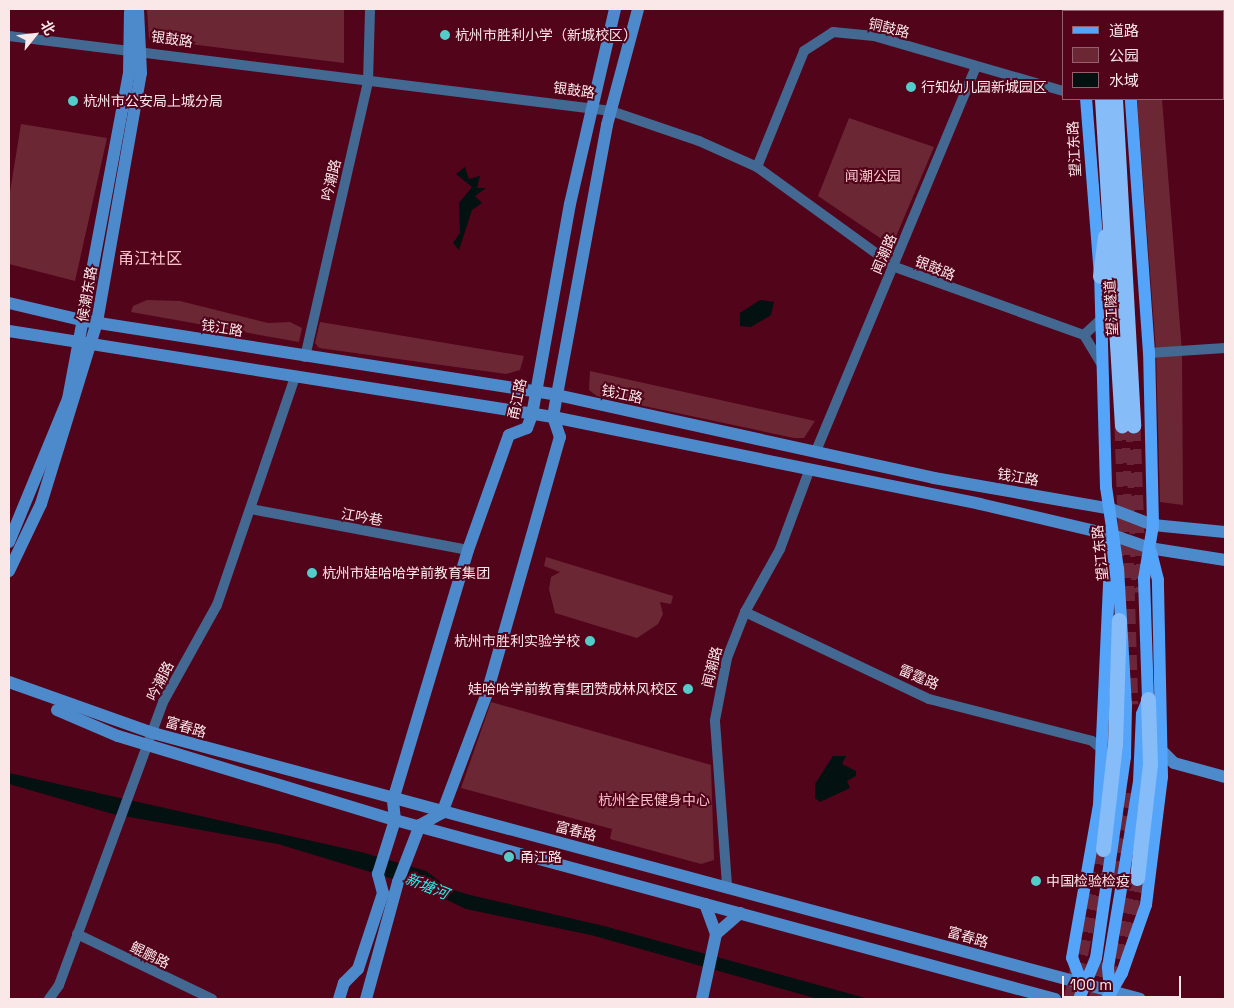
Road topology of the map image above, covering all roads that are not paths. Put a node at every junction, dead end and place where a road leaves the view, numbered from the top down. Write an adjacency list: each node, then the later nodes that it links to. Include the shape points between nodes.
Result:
1 (130, 9): 7 (main road, 候潮东路)
2 (138, 9): 7 (main road, 候潮东路)
3 (370, 9): 9 (street, 吟潮路)
4 (615, 9): 15 (main road, 甬江路)
5 (638, 9): 16 (main road)
6 (9, 36): 7 (street, 银鼓路)
7 (136, 49): 9 (street, 银鼓路); 23 (main road, 候潮东路)
8 (976, 67): 10 (street, 铜鼓路); 17 (street, 铜鼓路, via 874,36 832,32 804,51); 19 (street, 闻潮路)
9 (368, 82): 15 (street, 银鼓路); 29 (street, 吟潮路)
10 (1062, 91)
11 (1086, 100): 20 (main road, 望江东路)
12 (1102, 100): 18 (highway)
13 (1115, 100): 18 (highway)
14 (1131, 100): 28 (main road)
15 (591, 105): 16 (street, 银鼓路); 32 (main road, 甬江路)
16 (611, 110): 17 (street, 银鼓路, via 699,140); 33 (main road)
17 (757, 167): 19 (street, 银鼓路)
18 (1113, 195): 20 (highway); 36 (highway, 望江隧道)
19 (895, 267): 25 (street, 银鼓路); 37 (street, 闻潮路)
20 (1100, 276): 22 (main road, 望江东路)
21 (9, 303): 23 (main road, 钱江路)
22 (1101, 319): 25 (street); 30 (main road, 望江东路)
23 (91, 322): 26 (main road, 候潮东路); 29 (main road, 钱江路)
24 (9, 331): 26 (main road)
25 (1084, 335): 30 (street)
26 (85, 345): 31 (main road); 44 (main road, 候潮东路, via 68,399); 48 (main road, 候潮东路, via 41,504)
27 (1225, 348): 28 (street)
28 (1149, 353): 41 (main road)
29 (304, 356): 32 (main road, 钱江路)
30 (1102, 365): 39 (main road, 望江东路)
31 (295, 377): 34 (main road); 40 (street, 吟潮路)
32 (535, 392): 33 (main road, 钱江路); 34 (main road, 甬江路)
33 (557, 395): 35 (main road); 37 (main road, 钱江路)
34 (532, 415): 35 (main road); 46 (main road, 甬江路, via 527,428 509,435)
35 (553, 417): 38 (main road); 63 (main road, via 560,437 487,693)
36 (1128, 426)
37 (816, 451): 39 (main road, 钱江路, via 934,478)
38 (809, 471): 43 (main road); 49 (street, 闻潮路, via 780,549)
39 (1111, 508): 41 (main road, 钱江路); 43 (main road, 望江东路)
40 (251, 509): 46 (street, 江吟巷); 55 (street, 吟潮路, via 217,605 163,702)
41 (1153, 525): 42 (main road, 钱江路); 45 (main road)
42 (1225, 532)
43 (1112, 534): 45 (main road); 50 (main road, 望江东路); 54 (main road, via 1107,562)
44 (9, 542)
45 (1149, 548): 47 (main road); 53 (main road, via 1144,579); 57 (main road, via 1158,580)
46 (468, 550): 62 (main road, 甬江路)
47 (1225, 560)
48 (9, 571)
49 (745, 612): 56 (street, 雷霆路, via 929,699); 68 (street, 闻潮路, via 727,658 715,720)
50 (1119, 620): 66 (highway, via 1115,744); 73 (main road, 望江东路, via 1126,661 1125,757 1096,958)
51 (9, 682): 55 (main road, 富春路)
52 (9, 690): 55 (main road, 富春路)
53 (1148, 699): 67 (highway, via 1150,764); 74 (main road, via 1142,714 1140,782 1108,967)
54 (1105, 732): 56 (street); 58 (main road)
55 (151, 739): 62 (main road, 富春路); 64 (main road, 富春路); 71 (street, 吟潮路)
56 (1092, 741): 58 (street, 雷霆路)
57 (1162, 750): 59 (main road); 60 (main road)
58 (1104, 751): 73 (main road, via 1094,847 1072,958)
59 (1174, 763): 60 (main road); 61 (main road)
60 (1162, 777): 74 (main road, via 1146,905 1122,973)
61 (1225, 777)
62 (393, 800): 63 (main road, 富春路); 64 (main road, 甬江路)
63 (442, 813): 65 (main road); 68 (main road, 富春路)
64 (396, 820): 65 (main road, 富春路); 77 (main road, 甬江路, via 378,874 383,893 358,969 344,983)
65 (420, 825): 69 (main road, 富春路); 78 (main road, via 409,861 398,882)
66 (1103, 848)
67 (1137, 878)
68 (727, 885): 73 (main road, 富春路)
69 (706, 904): 70 (main road, 富春路); 72 (main road)
70 (740, 913): 72 (main road); 80 (main road, 富春路)
71 (77, 934): 75 (street, 吟潮路); 76 (street, 鲲鹏路)
72 (716, 934): 79 (main road)
73 (1082, 986): 74 (main road, 富春路); 81 (main road, 望江东路)
74 (1108, 995): 82 (main road, 富春路)
75 (49, 999)
76 (212, 999)
77 (339, 999)
78 (366, 999)
79 (702, 999)
80 (1056, 999)
81 (1079, 999)
82 (1140, 999)

